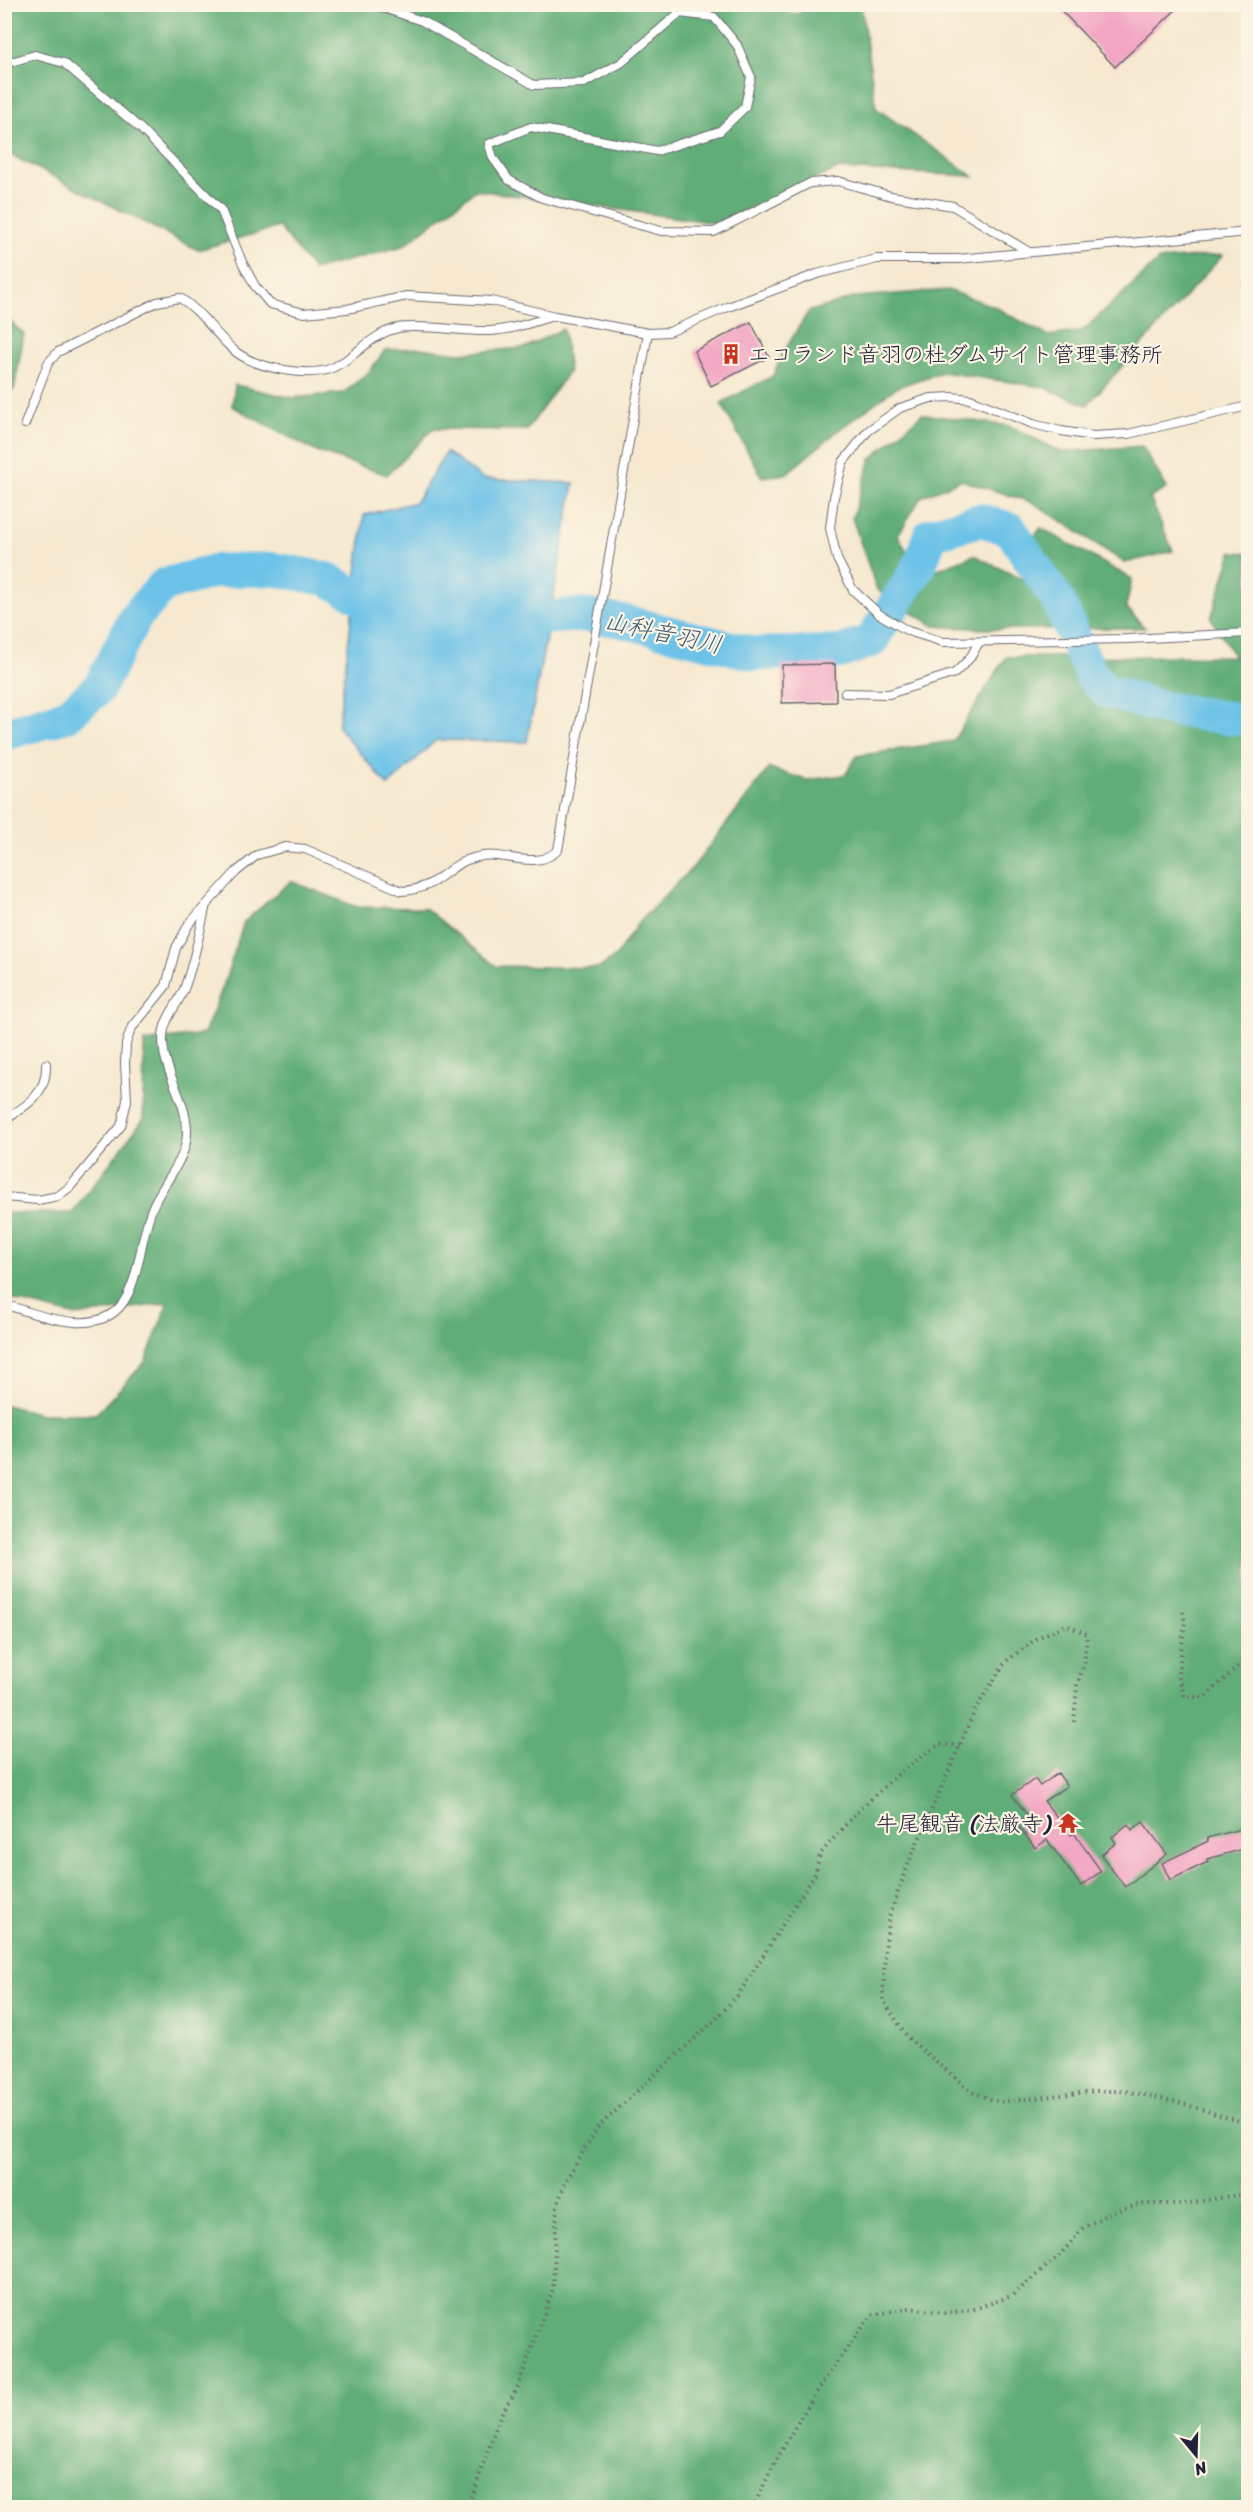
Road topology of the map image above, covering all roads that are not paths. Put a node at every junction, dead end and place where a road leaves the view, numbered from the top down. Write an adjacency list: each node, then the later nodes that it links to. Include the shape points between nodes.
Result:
1 (372, 4): 4 (lane, via 422,21 534,85 584,83 621,63 679,13 714,17 737,45 751,77 745,107 720,131 657,151 531,127 489,144 493,158 509,180 542,198 661,231 714,232 810,183 838,181 891,196 953,206)
2 (4, 64): 5 (lane, via 35,55 64,63 141,129 221,210 255,286 270,304 304,313 347,309 407,296 491,301)
3 (1248, 232): 4 (lane)
4 (1031, 252): 6 (lane, via 958,259 877,259 817,274 669,332)
5 (555, 316): 6 (lane); 8 (lane, via 492,331 401,328 381,333 343,363 312,373 275,368 237,353 194,307 180,298 157,302 58,352 48,363)
6 (648, 333): 12 (lane, via 558,850 539,860 480,856 452,868 433,885 402,891 305,849 285,847 257,855 236,872)
7 (1248, 406): 10 (lane, via 1128,434 1093,435 1034,424 970,399 931,398 900,408 868,431 843,462 830,528 837,559 853,590 879,614 908,631 944,642)
8 (25, 424)
9 (1248, 633): 10 (lane)
10 (979, 642): 11 (lane, via 955,673 889,694)
11 (845, 693)
12 (205, 908): 15 (lane, via 189,924 166,986 131,1029 125,1063 128,1101 121,1126 58,1196 38,1200); 16 (lane, via 184,990 169,1015 163,1037 187,1134 183,1152 153,1205 128,1295 114,1314 92,1322 54,1320)
13 (46, 1064): 14 (lane, via 40,1092 28,1106)
14 (4, 1120)
15 (4, 1197)
16 (4, 1304)

